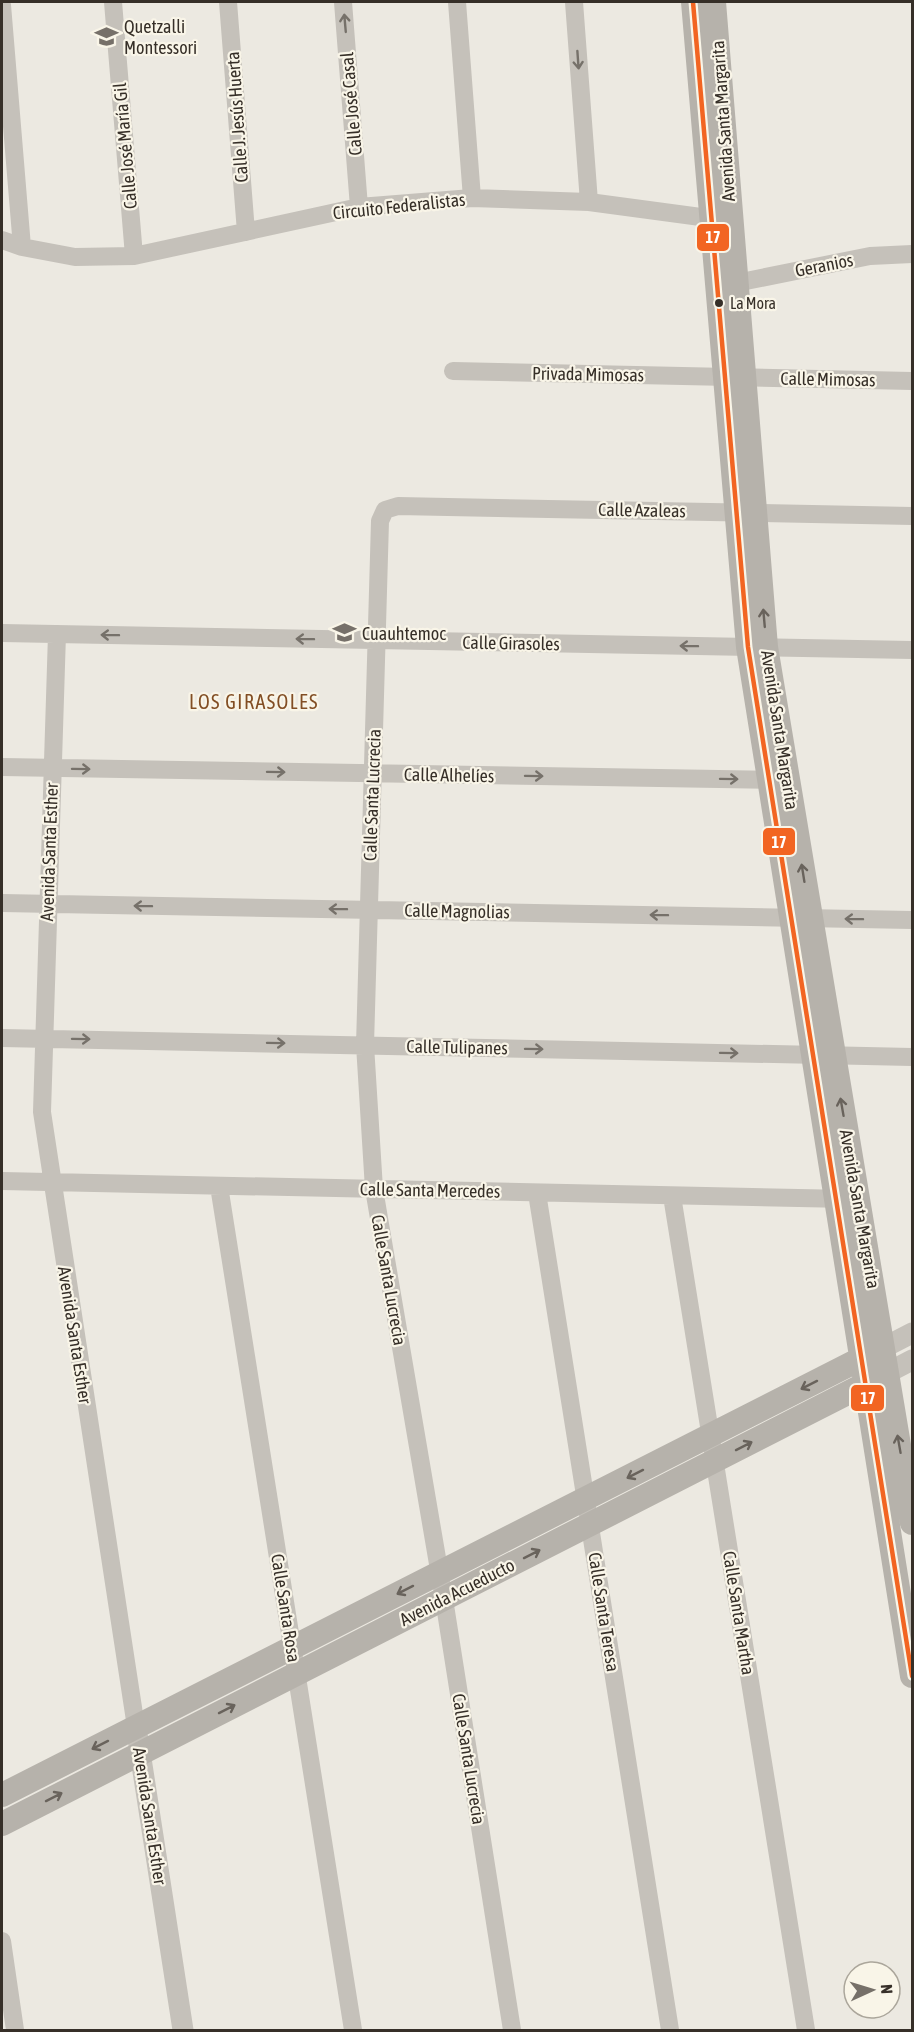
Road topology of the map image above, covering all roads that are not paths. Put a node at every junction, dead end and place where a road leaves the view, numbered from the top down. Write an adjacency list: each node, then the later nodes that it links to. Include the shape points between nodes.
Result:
1 (113, 2): 17 (street, Calle José María Gil)
2 (228, 2): 13 (street, Calle J. Jesús Huerta)
3 (343, 2): 11 (street, Calle José Casal, one-way to 3)
4 (457, 2): 9 (street)
5 (573, 2): 10 (street, one-way to 10)
6 (693, 2): 12 (main road, Avenida Santa Margarita)
7 (714, 2): 12 (main road, Avenida Santa Margarita)
8 (2, 5): 15 (street)
9 (472, 198): 10 (street, Circuito Federalistas); 11 (street, Circuito Federalistas)
10 (589, 202): 12 (street, Circuito Federalistas)
11 (359, 207): 13 (street, Circuito Federalistas)
12 (720, 220): 18 (main road, Avenida Santa Margarita); 20 (main road, Avenida Santa Margarita)
13 (246, 232): 17 (street, Circuito Federalistas)
14 (2, 240): 15 (street, Circuito Federalistas)
15 (22, 247): 17 (street, Circuito Federalistas, via 75,257)
16 (912, 254): 18 (street, Geranios, via 870,256)
17 (134, 256)
18 (736, 283): 20 (main road, Avenida Santa Margarita)
19 (453, 371): 20 (street, Privada Mimosas)
20 (734, 377): 21 (street, Calle Mimosas); 22 (main road, Avenida Santa Margarita)
21 (912, 381)
22 (745, 512): 23 (street, Calle Azaleas); 24 (street, Calle Azaleas, via 398,506 385,510); 28 (main road, Avenida Santa Margarita)
23 (912, 516)
24 (380, 521): 27 (street, Calle Santa Lucrecia)
25 (2, 633): 26 (street, Calle Girasoles)
26 (57, 634): 27 (street, Calle Girasoles, one-way to 26); 31 (street, Avenida Santa Esther)
27 (376, 640): 28 (street, Calle Girasoles, one-way to 27); 32 (street, Calle Santa Lucrecia)
28 (757, 647): 29 (street, Calle Girasoles); 33 (main road, Avenida Santa Margarita)
29 (912, 650)
30 (2, 767): 31 (street, Calle Alhelíes)
31 (51, 769): 32 (street, Calle Alhelíes, one-way to 32); 35 (street, Avenida Santa Esther)
32 (372, 773): 33 (street, Calle Alhelíes, one-way to 33); 36 (street, Calle Santa Lucrecia)
33 (778, 780): 37 (main road, Avenida Santa Margarita)
34 (2, 903): 35 (street, Calle Magnolias)
35 (48, 904): 36 (street, Calle Magnolias, one-way to 35); 40 (street, Avenida Santa Esther)
36 (369, 910): 37 (street, Calle Magnolias, one-way to 36); 41 (street, Calle Santa Lucrecia)
37 (800, 918): 38 (street, Calle Magnolias, one-way to 37); 42 (main road, Avenida Santa Margarita)
38 (912, 920)
39 (2, 1038): 40 (street, Calle Tulipanes)
40 (44, 1038): 41 (street, Calle Tulipanes, one-way to 41); 45 (street, Avenida Santa Esther, via 42,1112)
41 (365, 1045): 42 (street, Calle Tulipanes, one-way to 42); 47 (street, Calle Santa Lucrecia)
42 (822, 1055): 43 (street, Calle Tulipanes); 50 (main road, Avenida Santa Margarita)
43 (912, 1057)
44 (2, 1181): 45 (street, Calle Santa Mercedes)
45 (51, 1182): 46 (street, Calle Santa Mercedes); 68 (street, Avenida Santa Esther)
46 (219, 1186): 47 (street, Calle Santa Mercedes); 64 (street, Calle Santa Rosa)
47 (374, 1189): 48 (street, Calle Santa Mercedes); 62 (street, Calle Santa Lucrecia)
48 (537, 1193): 49 (street, Calle Santa Mercedes); 59 (street, Calle Santa Teresa)
49 (672, 1196): 50 (street, Calle Santa Mercedes); 57 (street, Calle Santa Martha)
50 (846, 1199): 52 (main road, Avenida Santa Margarita); 53 (main road, Avenida Santa Margarita)
51 (912, 1333): 52 (street, Avenida Acueducto)
52 (883, 1348): 53 (main road, Avenida Acueducto); 55 (main road, Avenida Santa Margarita)
53 (861, 1359): 56 (main road, Avenida Santa Margarita); 57 (main road, Avenida Acueducto, one-way to 57)
54 (912, 1360): 55 (street, Avenida Acueducto)
55 (887, 1373): 56 (main road, Avenida Acueducto); 60 (main road, Avenida Santa Margarita, one-way to 55)
56 (865, 1384): 58 (main road, Avenida Acueducto, one-way to 56); 65 (main road, Avenida Santa Margarita)
57 (711, 1435): 58 (street, Calle Santa Martha); 59 (main road, Avenida Acueducto, one-way to 59)
58 (715, 1461): 61 (main road, Avenida Acueducto); 78 (street, Calle Santa Martha)
59 (586, 1498): 61 (street, Calle Santa Teresa); 62 (main road, Avenida Acueducto)
60 (912, 1523)
61 (590, 1525): 63 (main road, Avenida Acueducto, one-way to 61); 77 (street, Calle Santa Teresa)
62 (439, 1573): 63 (street, Calle Santa Lucrecia); 64 (main road, Avenida Acueducto, one-way to 64)
63 (444, 1599): 66 (main road, Avenida Acueducto); 76 (street, Calle Santa Lucrecia)
64 (292, 1647): 66 (street, Calle Santa Rosa); 68 (main road, Avenida Acueducto)
65 (910, 1650): 67 (main road, Avenida Santa Margarita)
66 (297, 1674): 69 (main road, Avenida Acueducto, one-way to 66); 75 (street, Calle Santa Rosa)
67 (912, 1676)
68 (136, 1727): 69 (street, Avenida Santa Esther); 70 (main road, Avenida Acueducto, one-way to 70)
69 (140, 1753): 71 (main road, Avenida Acueducto, one-way to 69); 74 (street, Avenida Santa Esther)
70 (2, 1795)
71 (2, 1824)
72 (2, 1941): 73 (street)
73 (15, 2031)
74 (183, 2031)
75 (353, 2031)
76 (512, 2031)
77 (670, 2031)
78 (806, 2031)

